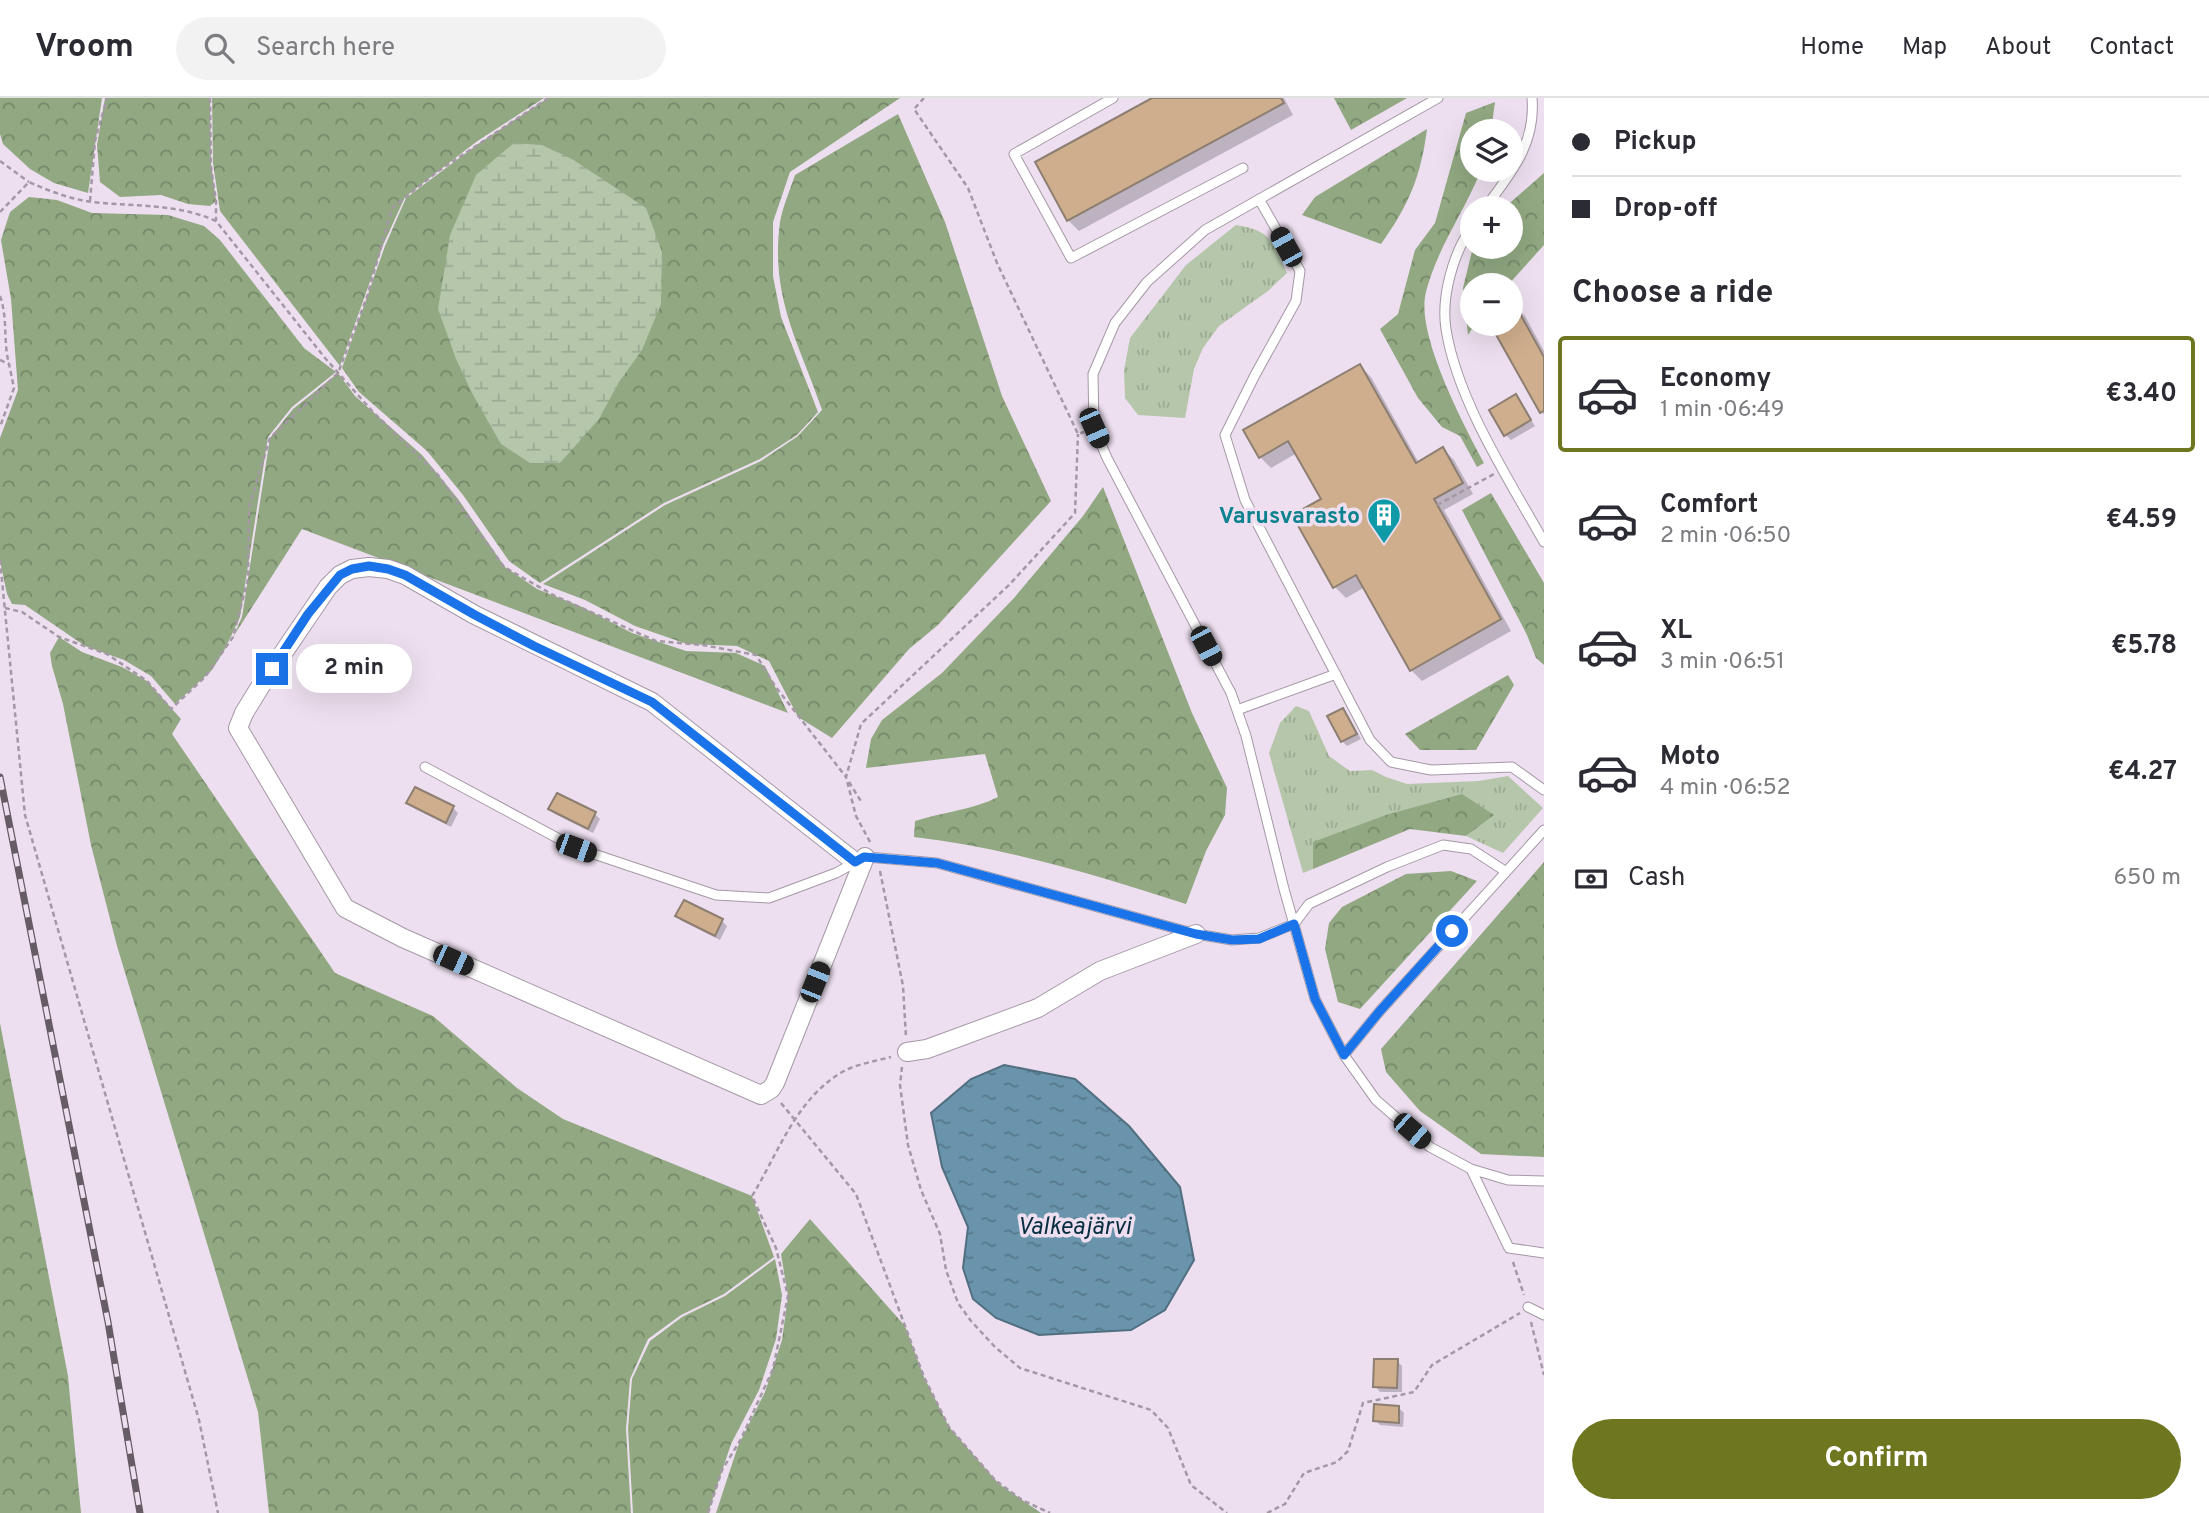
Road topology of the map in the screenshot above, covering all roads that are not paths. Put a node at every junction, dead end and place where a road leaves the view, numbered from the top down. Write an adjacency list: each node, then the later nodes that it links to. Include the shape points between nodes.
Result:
1 (1113, 98): 4 (lane, via 1014,154 1071,258)
2 (1438, 98): 6 (lane)
3 (1532, 98): 5 (lane, via 1528,143)
4 (1243, 168)
5 (1494, 196)
6 (1259, 199): 9 (lane, via 1300,271 1296,301 1225,435 1245,500); 10 (lane, via 1205,230 1147,282 1115,323 1093,374 1094,428)
7 (1460, 249): 8 (lane, via 1446,303 1446,328 1456,370 1476,417)
8 (1544, 542)
9 (1336, 674): 10 (lane); 12 (lane, via 1370,740 1391,762 1431,770 1512,767)
10 (1237, 710): 16 (lane)
11 (425, 767): 14 (lane, via 576,848 716,895 769,898)
12 (1544, 790)
13 (1544, 830): 15 (lane)
14 (866, 859): 14 (street, via 771,1089 761,1095 403,938 345,908 238,728 260,687 328,587 352,569 388,569 652,702); 17 (lane, via 937,863)
15 (1505, 871): 16 (lane, via 1471,849 1443,845 1309,904); 19 (lane)
16 (1294, 924): 17 (lane, via 1259,939); 19 (lane, via 1315,999)
17 (1196, 934): 18 (street, via 1100,971 1038,1008 927,1049)
18 (907, 1052)
19 (1344, 1055): 20 (lane, via 1376,1100 1430,1146)
20 (1471, 1169): 21 (lane, via 1507,1180); 22 (lane, via 1509,1248)
21 (1544, 1181)
22 (1544, 1253)
23 (1528, 1307): 24 (lane)
24 (1544, 1315)

